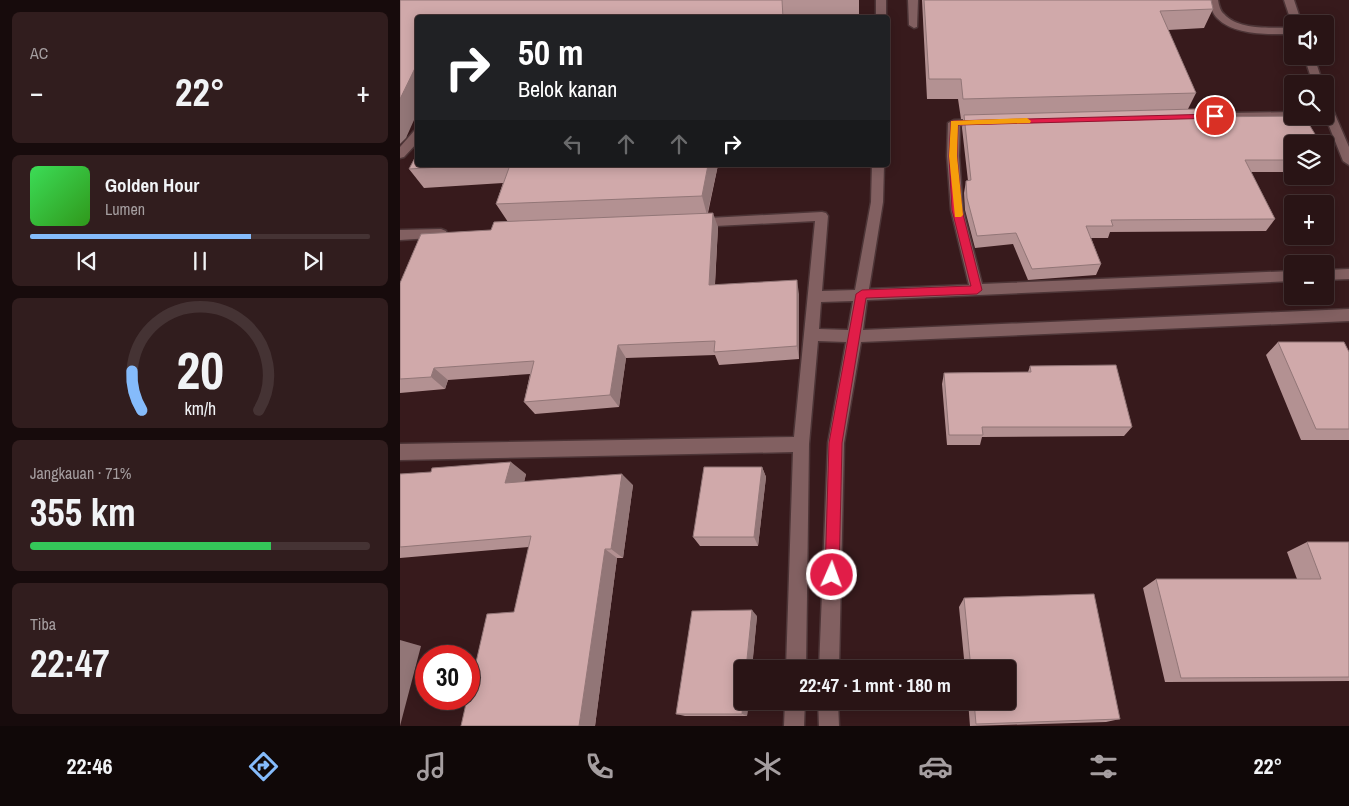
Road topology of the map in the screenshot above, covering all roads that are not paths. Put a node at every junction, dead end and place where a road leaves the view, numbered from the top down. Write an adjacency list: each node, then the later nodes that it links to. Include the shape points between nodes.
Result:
1 (881, 0): 5 (street)
2 (913, 0): 7 (street)
3 (1213, 0): 8 (street, via 1219,15 1230,23 1245,28)
4 (1289, 0): 6 (street)
5 (881, 15)
6 (1294, 15)
7 (914, 25)
8 (1284, 30)
9 (1284, 115): 10 (street)
10 (1166, 118)
11 (992, 122): 23 (street, via 954,123 957,210)
12 (1333, 125): 15 (street)
13 (415, 137): 14 (street)
14 (400, 154)
15 (1349, 161)
16 (878, 167): 24 (street, via 877,202)
17 (684, 222): 25 (street, via 822,216)
18 (459, 233): 19 (street)
19 (400, 236)
20 (1349, 274): 21 (street)
21 (1334, 275)
22 (1284, 276): 23 (street)
23 (977, 290): 24 (street)
24 (862, 294): 25 (street); 28 (street)
25 (814, 297): 27 (street)
26 (1349, 315): 28 (street)
27 (811, 335): 28 (street); 29 (street)
28 (855, 336): 32 (street, via 836,443)
29 (801, 444): 30 (street); 31 (street)
30 (400, 452)
31 (796, 660)
32 (829, 660)
33 (795, 710): 35 (street)
34 (828, 710): 36 (street)
35 (794, 726)
36 (829, 726)

